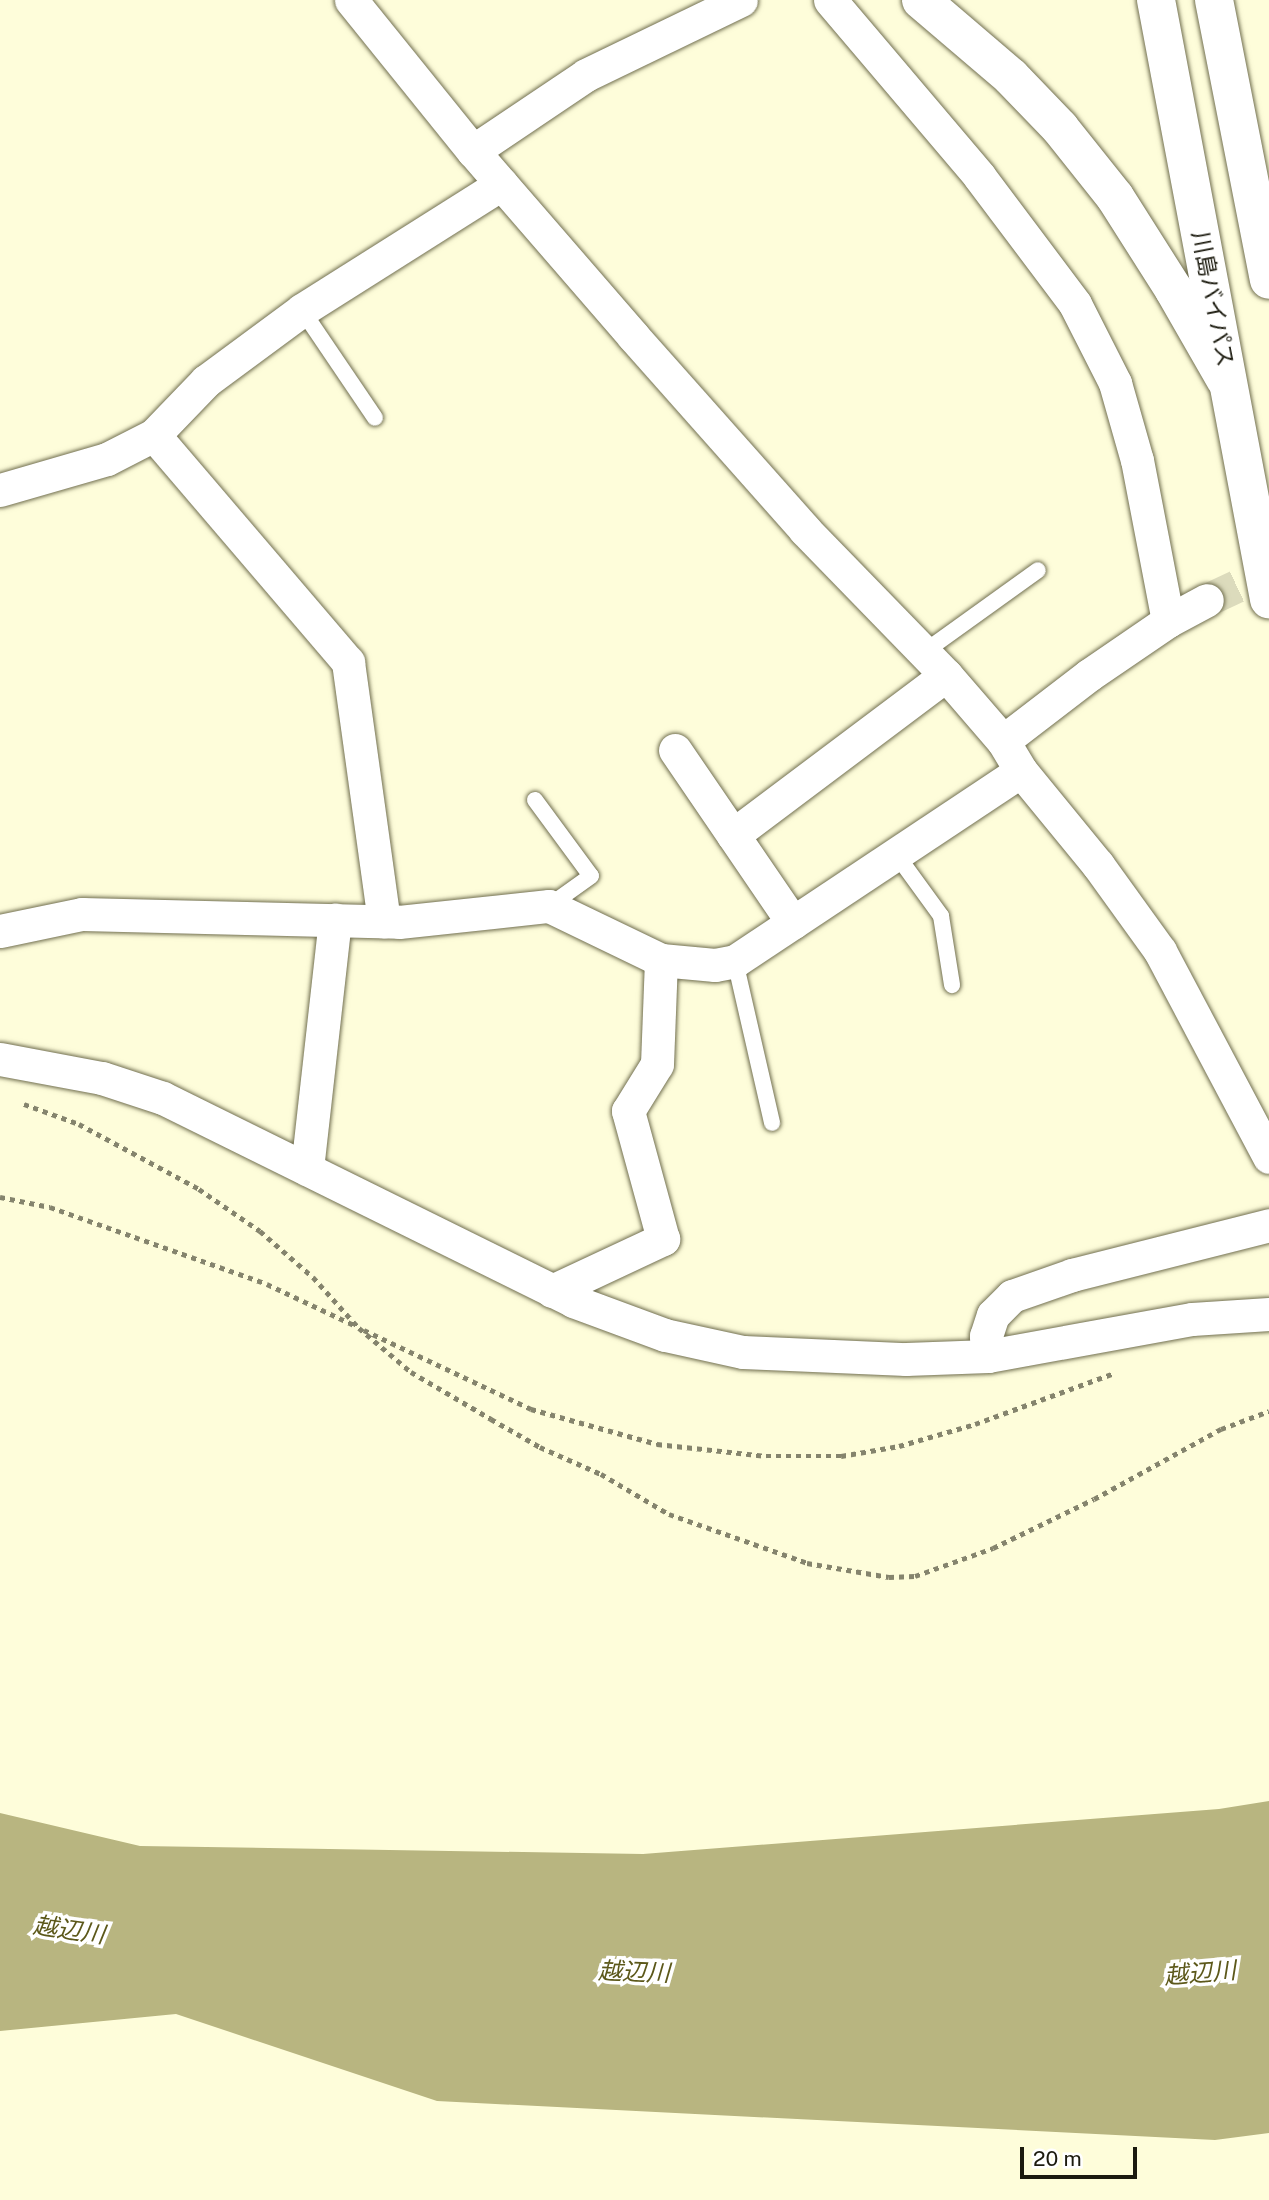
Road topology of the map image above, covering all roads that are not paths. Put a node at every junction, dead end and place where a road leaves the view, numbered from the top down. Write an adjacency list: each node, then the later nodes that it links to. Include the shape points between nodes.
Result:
1 (351, 0): 7 (street)
2 (741, 0): 7 (street, via 586,75)
3 (830, 0): 18 (street, via 979,176 1076,304 1115,383 1136,460)
4 (921, 0): 11 (main road, via 1011,77 1107,187 1174,290)
5 (1156, 0): 11 (main road, 川島バイパス)
6 (1214, 0): 9 (main road)
7 (473, 151): 8 (street)
8 (501, 184): 10 (street); 19 (street, via 805,530)
9 (1269, 281)
10 (302, 310): 12 (lane); 13 (street, via 206,381)
11 (1229, 387): 16 (main road, 川島バイパス)
12 (375, 418)
13 (153, 435): 14 (street, via 107,459); 28 (street, via 348,662)
14 (0, 490)
15 (1038, 570): 19 (lane)
16 (1269, 599)
17 (1207, 600): 18 (street)
18 (1168, 621): 20 (street)
19 (935, 663): 20 (street); 24 (street)
20 (1003, 741): 22 (street)
21 (675, 750): 24 (street)
22 (1021, 771): 25 (street); 36 (street, via 1160,951)
23 (535, 800): 26 (lane, via 591,876)
24 (733, 835): 29 (street)
25 (895, 854): 29 (street); 33 (lane, via 941,916)
26 (550, 906): 28 (street); 31 (street)
27 (335, 920): 28 (street); 30 (street, via 82,914); 37 (street)
28 (384, 922)
29 (793, 923): 32 (street)
30 (0, 931)
31 (661, 960): 32 (street, via 715,965); 39 (street, via 657,1065 628,1111 663,1239)
32 (735, 961): 35 (lane)
33 (952, 985)
34 (0, 1059): 37 (street, via 102,1078 163,1098)
35 (772, 1123)
36 (1269, 1157)
37 (307, 1169): 39 (street)
38 (1269, 1225): 41 (street, via 1072,1275 1012,1296 993,1315 986,1336)
39 (552, 1291): 41 (street, via 665,1335 743,1352 906,1359)
40 (1269, 1314): 41 (street, via 1192,1319)
41 (988, 1356)

